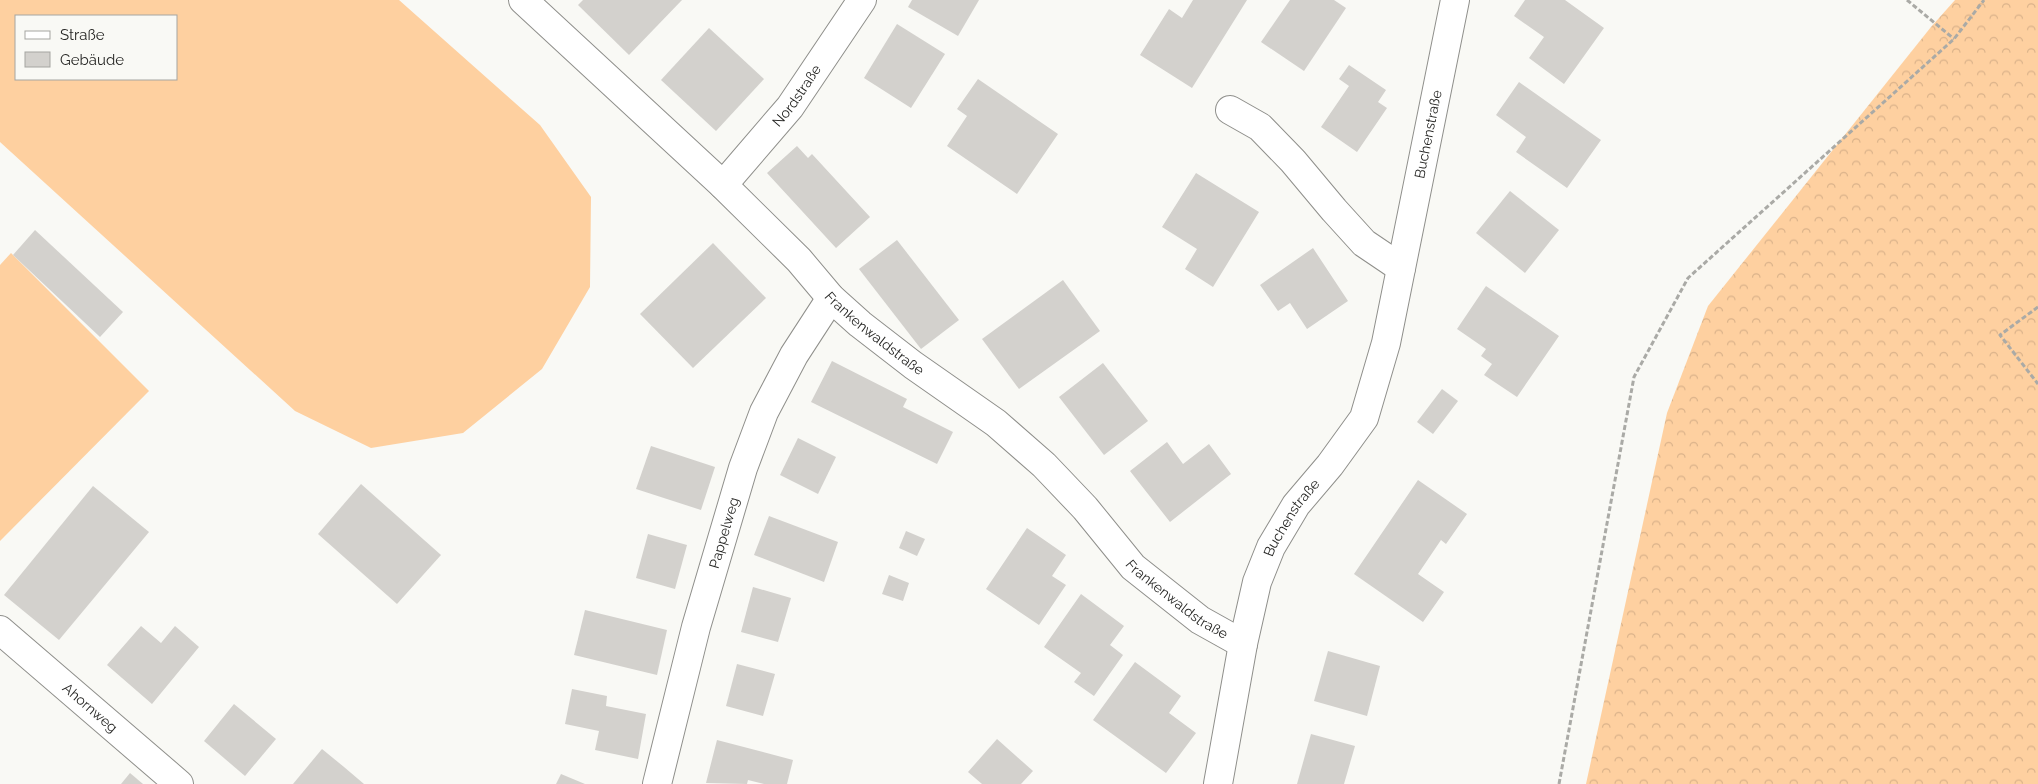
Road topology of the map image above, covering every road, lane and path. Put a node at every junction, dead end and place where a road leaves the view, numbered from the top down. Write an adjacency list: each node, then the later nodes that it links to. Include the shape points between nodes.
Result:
1 (523, 0): 8 (street, Frankenwaldstraße)
2 (862, 0): 8 (street, Nordstraße, via 790,107)
3 (1455, 0): 9 (street, Buchenstraße)
4 (1907, 0): 6 (path)
5 (1984, 0): 6 (path)
6 (1954, 39): 18 (path, via 1688,278 1634,377)
7 (1230, 110): 9 (street, via 1260,127 1364,243)
8 (723, 185): 10 (street, Frankenwaldstraße, via 799,260)
9 (1401, 268): 14 (street, Buchenstraße, via 1386,344 1364,418 1296,505 1270,547 1257,582)
10 (831, 298): 14 (street, Frankenwaldstraße, via 913,365 996,423 1044,465 1085,508 1133,567 1200,620); 16 (street, Pappelweg, via 794,355 764,412 743,468 696,627)
11 (2038, 307): 12 (path, via 2000,335)
12 (2038, 384)
13 (0, 630): 15 (street, Ahornweg)
14 (1243, 644): 17 (street, Buchenstraße)
15 (180, 784)
16 (657, 784)
17 (1218, 784)
18 (1559, 784)

